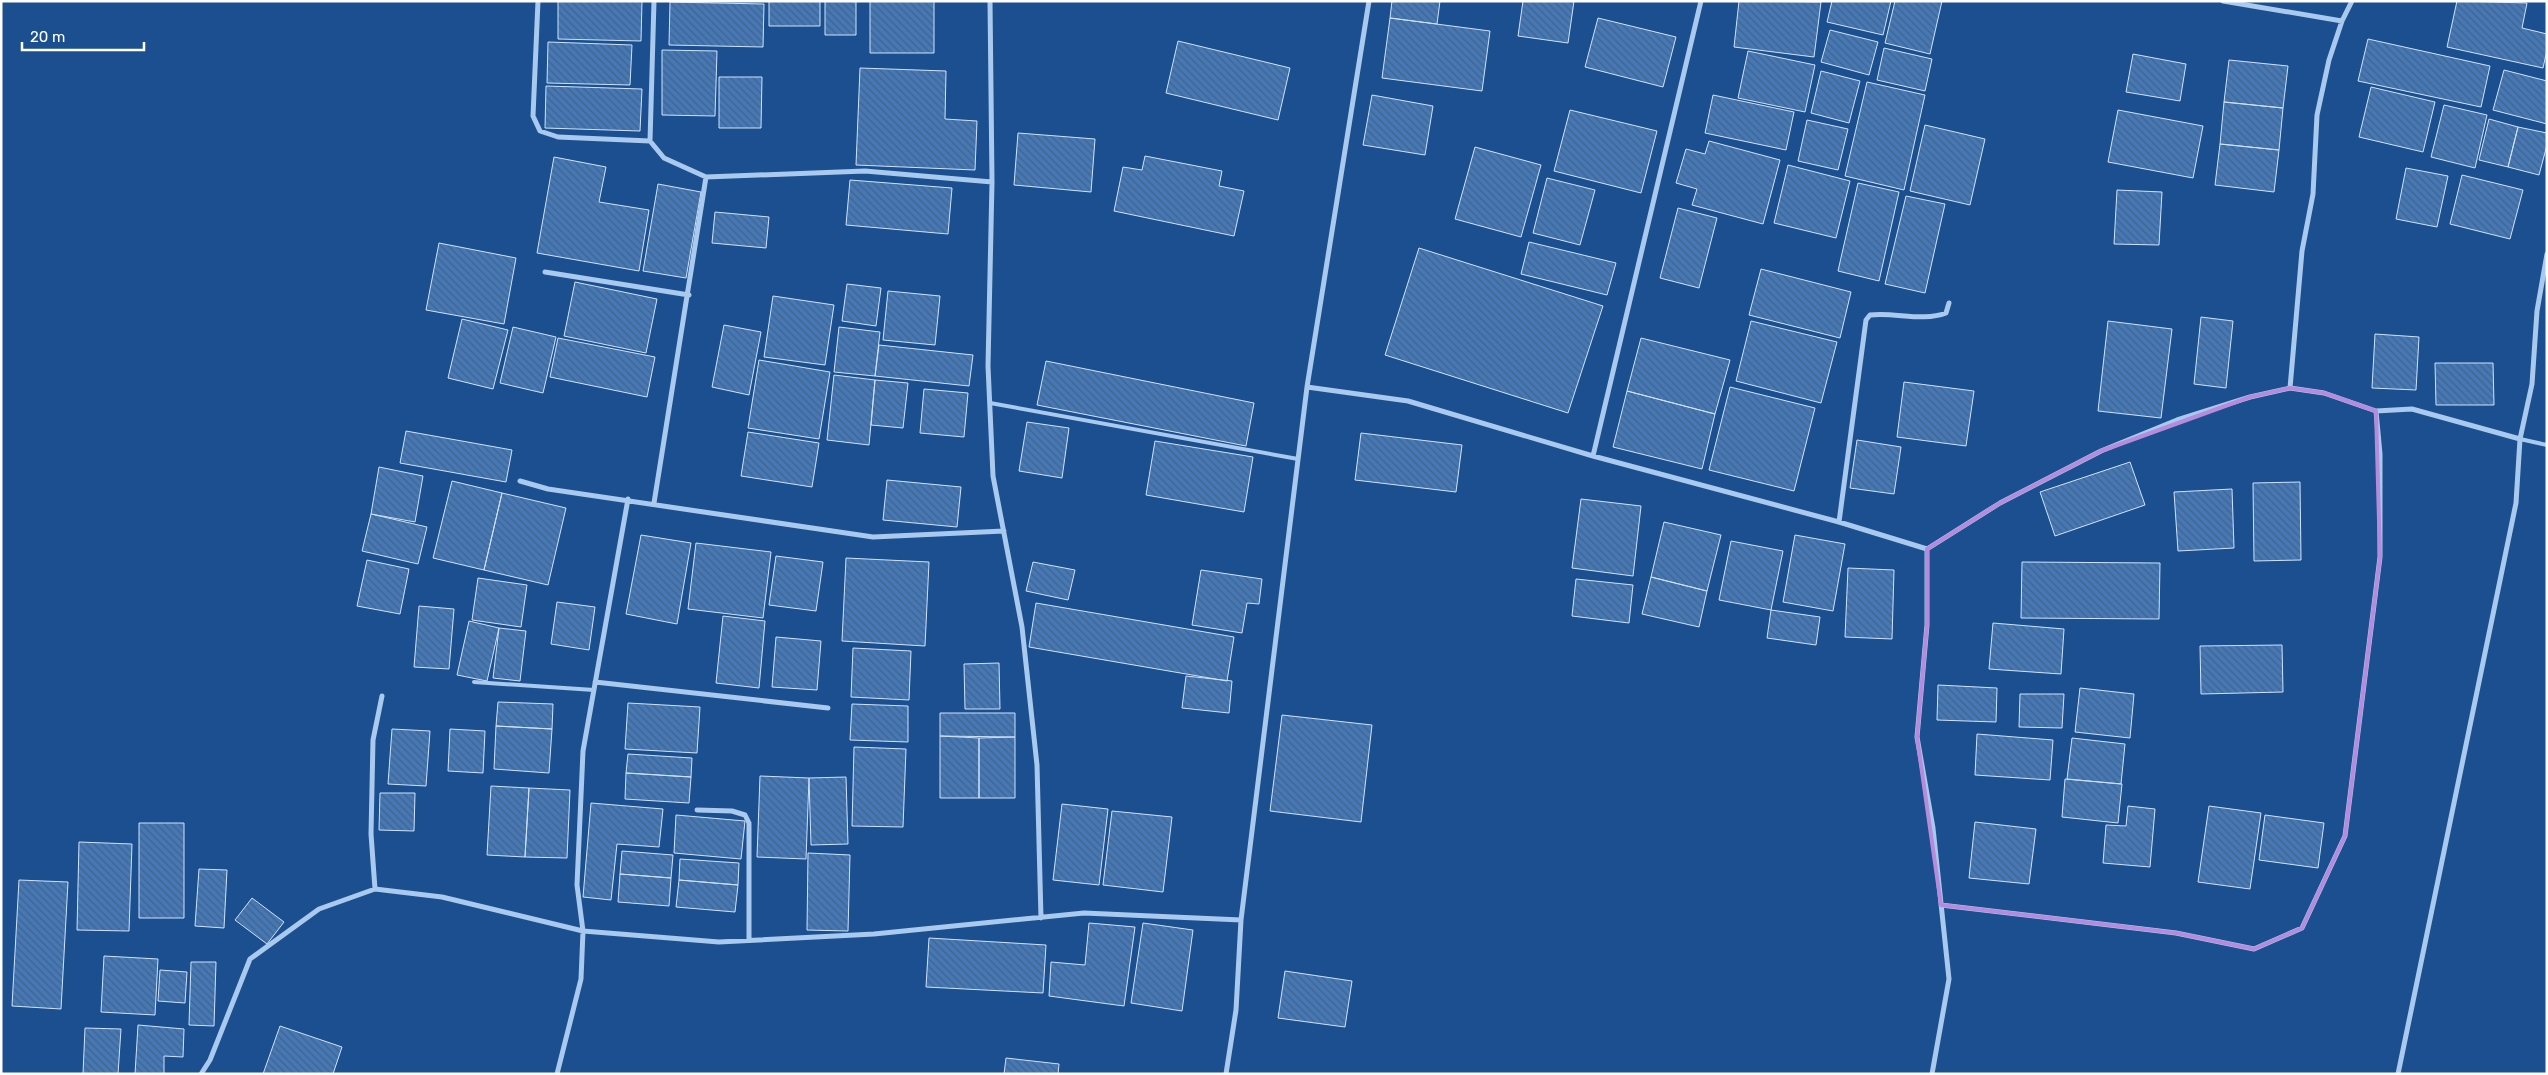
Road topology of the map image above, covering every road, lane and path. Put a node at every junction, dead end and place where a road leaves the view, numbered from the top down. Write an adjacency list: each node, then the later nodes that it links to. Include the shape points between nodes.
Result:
1 (538, 1): 9 (street, via 533,116 540,131 558,137)
2 (654, 1): 9 (street)
3 (990, 1): 11 (street)
4 (1369, 1): 16 (street)
5 (1700, 1): 22 (street)
6 (2223, 1): 8 (street)
7 (2352, 1): 8 (street)
8 (2342, 21): 17 (street, via 2317,115 2313,194 2302,251)
9 (650, 141): 10 (street, via 664,158)
10 (706, 177): 11 (street, via 865,171); 14 (street)
11 (992, 182): 18 (street)
12 (2547, 254): 20 (street, via 2537,311 2532,384)
13 (545, 272): 14 (street)
14 (688, 295): 26 (street)
15 (1949, 303): 27 (street, via 1946,313 1937,317 1881,313 1870,315 1866,320)
16 (1307, 387): 22 (street, via 1408,401); 23 (street)
17 (2290, 388): 19 (street, via 2324,393); 29 (street, via 2186,417 2101,451 2000,503)
18 (990, 403): 23 (lane); 28 (street, via 994,476)
19 (2376, 411): 20 (street, via 2412,409); 37 (street, via 2380,454 2380,557 2345,836 2302,928 2254,949 2176,933)
20 (2520, 438): 21 (lane); 46 (street, via 2516,503)
21 (2547, 444)
22 (1593, 456): 27 (street)
23 (1298, 459): 39 (street)
24 (520, 481): 25 (street, via 548,489)
25 (628, 499): 26 (street); 31 (street)
26 (654, 504): 28 (street, via 873,537)
27 (1839, 522): 29 (street)
28 (1004, 530): 38 (street, via 1022,627 1037,765)
29 (1927, 550): 37 (street, via 1927,625 1916,737 1933,828)
30 (474, 682): 32 (lane)
31 (595, 682): 32 (street); 34 (street)
32 (594, 690): 40 (street, via 582,770 577,885)
33 (382, 696): 36 (street, via 373,740 371,834)
34 (828, 708)
35 (697, 810): 41 (street, via 732,811 745,815 749,823)
36 (375, 889): 40 (street, via 442,897); 42 (street, via 319,909 250,960 210,1060)
37 (1942, 905): 45 (street, via 1949,979)
38 (1041, 918): 39 (street, via 1084,913); 41 (street, via 874,934)
39 (1241, 920): 44 (street, via 1236,1010)
40 (583, 931): 41 (street, via 719,942); 43 (street, via 581,979)
41 (749, 940)
42 (201, 1074)
43 (557, 1074)
44 (1226, 1074)
45 (1932, 1074)
46 (2398, 1074)

